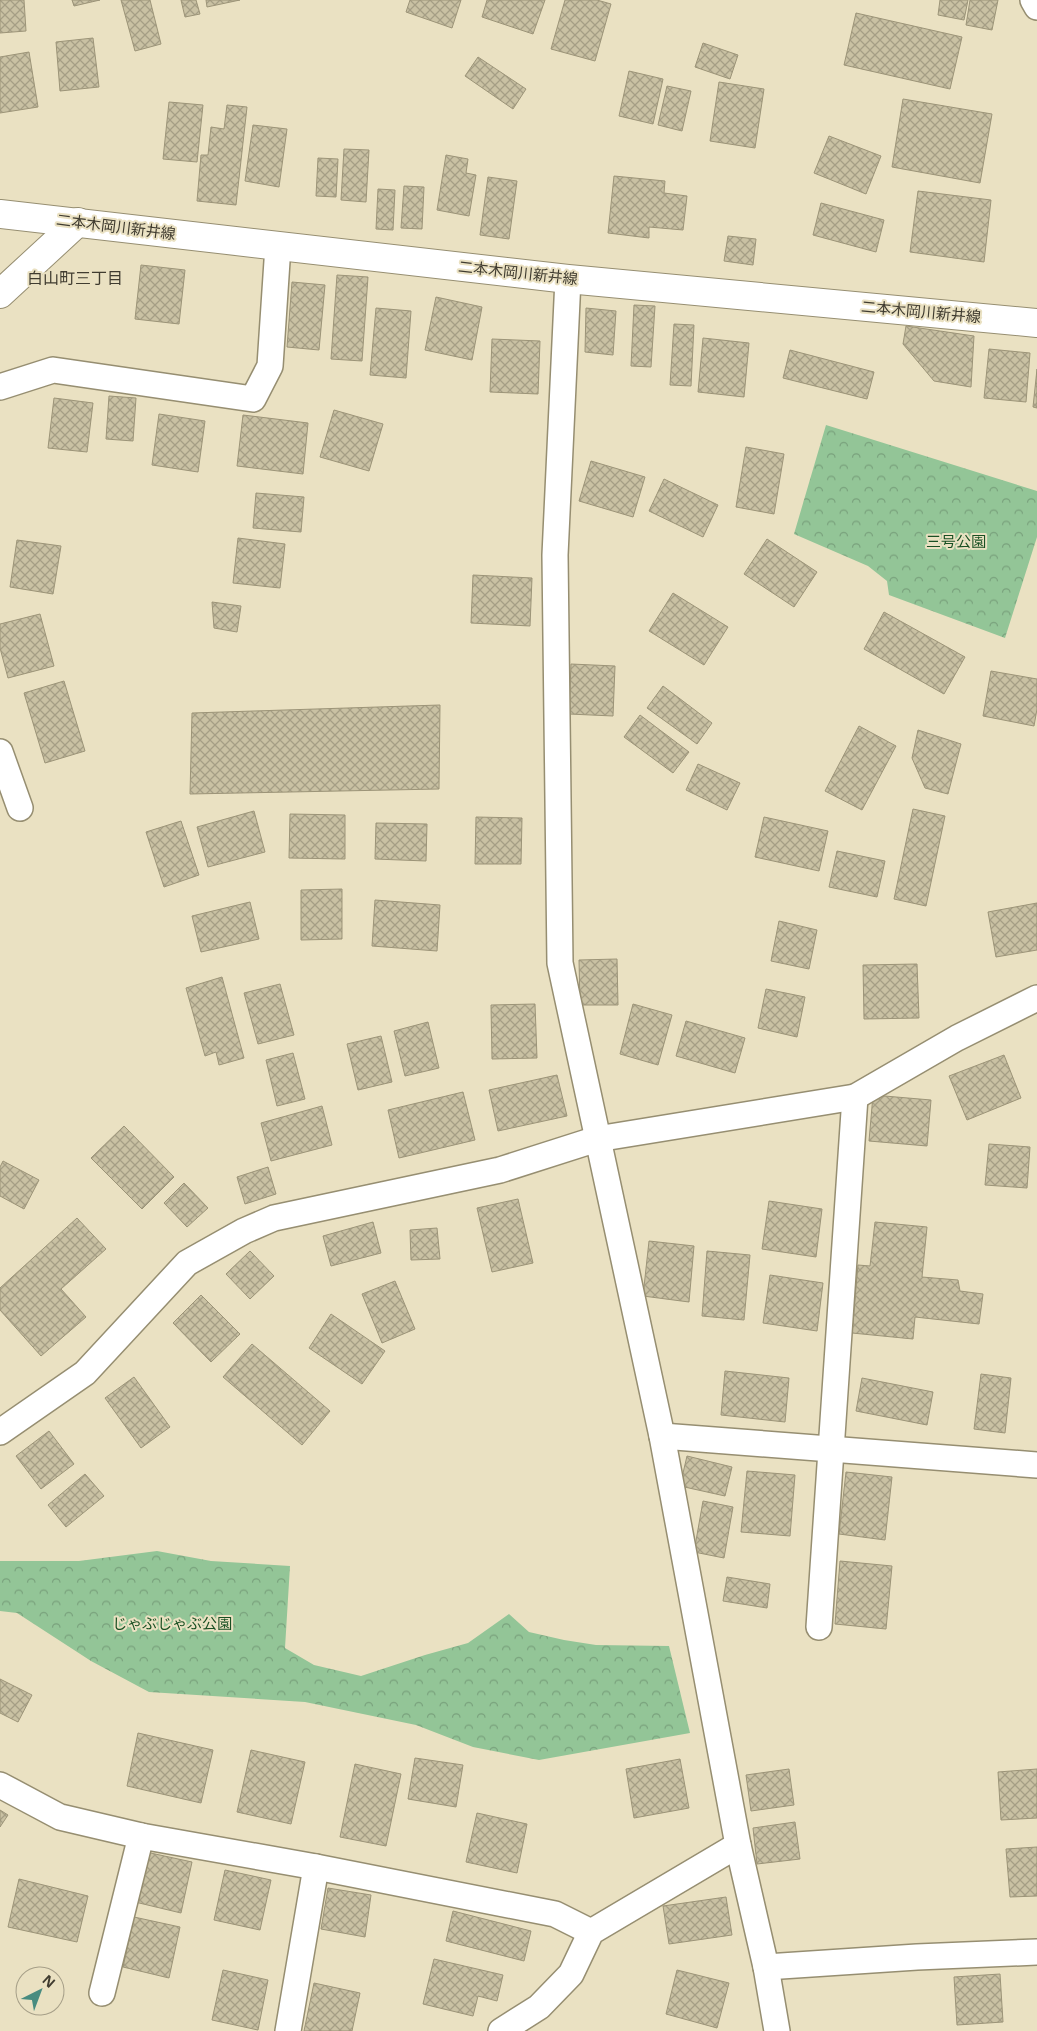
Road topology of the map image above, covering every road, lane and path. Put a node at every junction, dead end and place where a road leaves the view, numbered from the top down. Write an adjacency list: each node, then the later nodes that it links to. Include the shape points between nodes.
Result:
1 (1033, 0): 2 (street)
2 (1037, 7)
3 (0, 214): 4 (main road, 二本木岡川新井線)
4 (78, 222): 5 (main road, 二本木岡川新井線); 7 (main road)
5 (278, 246): 6 (main road, 二本木岡川新井線); 9 (street, via 270,366 253,400 53,370)
6 (568, 279): 8 (main road, 二本木岡川新井線); 14 (street, via 555,555 560,964)
7 (0, 294)
8 (1037, 323)
9 (0, 387)
10 (0, 752): 11 (street)
11 (20, 808)
12 (1037, 998): 13 (street, via 957,1038)
13 (855, 1097): 14 (street); 17 (street)
14 (597, 1139): 15 (street, via 500,1170 274,1218 244,1232 187,1263 85,1373); 16 (street)
15 (0, 1432)
16 (662, 1436): 17 (street); 22 (street)
17 (830, 1449): 18 (street); 19 (street)
18 (1037, 1465)
19 (818, 1627)
20 (0, 1785): 21 (street, via 60,1817)
21 (140, 1836): 23 (street); 27 (street)
22 (738, 1844): 24 (street); 26 (street)
23 (316, 1867): 24 (street, via 555,1914); 28 (street)
24 (591, 1932): 29 (street, via 571,1974 539,2007)
25 (1037, 1952): 26 (street)
26 (766, 1967): 30 (street)
27 (102, 1993)
28 (288, 2031)
29 (501, 2031)
30 (777, 2031)

